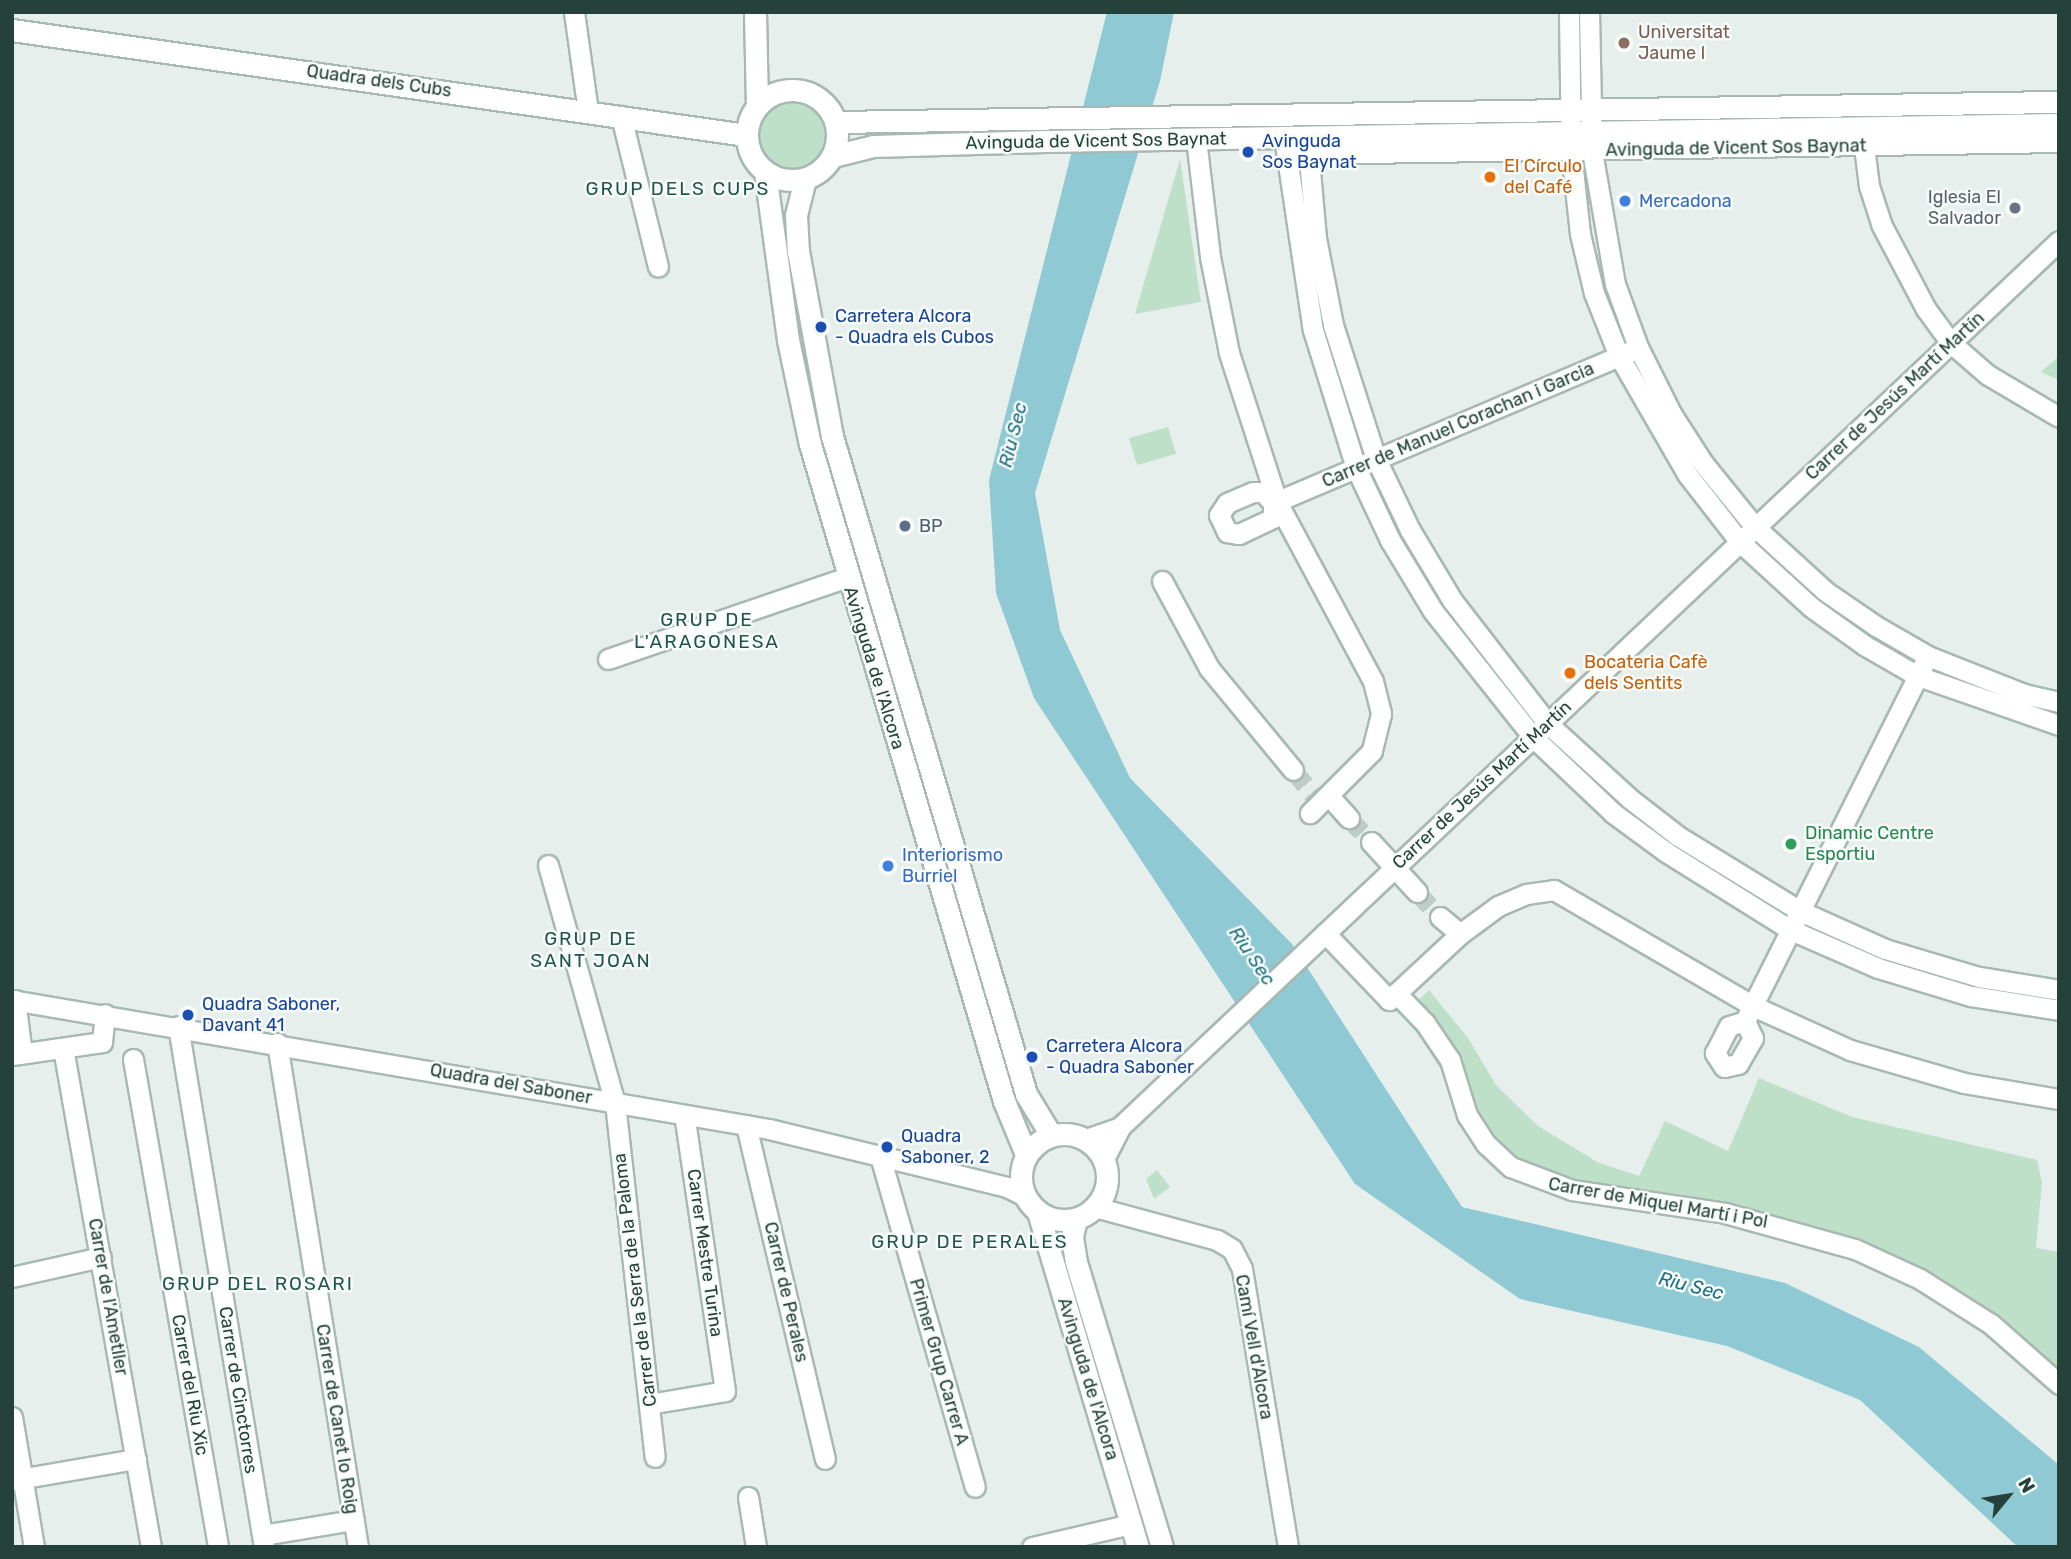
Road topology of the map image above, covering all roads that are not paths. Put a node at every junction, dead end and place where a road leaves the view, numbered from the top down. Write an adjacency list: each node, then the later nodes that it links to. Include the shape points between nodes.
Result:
1 (574, 12): 11 (street)
2 (755, 12): 6 (main road)
3 (1569, 12): 10 (street)
4 (1590, 12): 10 (street)
5 (12, 30): 11 (main road, Quadra dels Cubs)
6 (758, 40): 7 (main road); 9 (main road)
7 (785, 90): 9 (main road); 13 (main road, via 815,97)
8 (2059, 102): 10 (main road, Avinguda de Vicent Sos Baynat)
9 (757, 105): 15 (main road)
10 (1581, 110): 13 (main road, Avinguda de Vicent Sos Baynat); 17 (street, Avinguda de Vicent Sos Baynat)
11 (588, 111): 12 (main road, Quadra dels Cubs)
12 (621, 116): 15 (main road, Quadra dels Cubs); 26 (street)
13 (836, 122): 22 (main road)
14 (2059, 124): 17 (main road, Avinguda de Vicent Sos Baynat)
15 (746, 135): 23 (main road, via 751,156)
16 (1196, 139): 19 (main road, Avinguda de Vicent Sos Baynat); 22 (main road, Avinguda de Vicent Sos Baynat, via 873,146); 33 (street, via 1210,257 1230,354)
17 (1581, 142): 20 (main road, Avinguda de Vicent Sos Baynat); 21 (street, Avinguda de Vicent Sos Baynat); 28 (street, via 1615,284); 29 (street, via 1580,234 1594,293)
18 (2059, 142): 21 (street, Avinguda de Vicent Sos Baynat)
19 (1286, 146): 20 (main road, Avinguda de Vicent Sos Baynat); 32 (street, via 1313,330)
20 (1308, 146): 31 (street, via 1316,238 1333,325)
21 (1864, 146): 27 (street, via 1869,186 1900,269)
22 (833, 156): 24 (main road, via 821,171)
23 (765, 172): 24 (main road, via 784,180); 36 (main road, Avinguda de l'Alcora, via 799,397)
24 (805, 180): 72 (main road, Avinguda de l'Alcora, via 796,215 798,251 832,436 1026,1094)
25 (2059, 241): 27 (street, Carrer de Jesús Martí Martín)
26 (658, 267)
27 (1951, 343): 30 (street, via 1987,375); 34 (street, Carrer de Jesús Martí Martín)
28 (1638, 347): 29 (street, Carrer de Manuel Corachan i Garcia); 34 (street, via 1703,463)
29 (1619, 356): 31 (street, Carrer de Manuel Corachan i Garcia); 35 (street, via 1687,474)
30 (2059, 417)
31 (1376, 459): 32 (street, Carrer de Manuel Corachan i Garcia); 42 (street, via 1410,530 1452,600)
32 (1356, 468): 33 (street, Carrer de Manuel Corachan i Garcia); 44 (street, via 1390,540 1433,611)
33 (1275, 503): 46 (street, via 1373,681 1381,714 1372,751 1319,802)
34 (1755, 527): 35 (street, Carrer de Jesús Martí Martín); 38 (street, via 1825,591)
35 (1740, 542): 40 (street, via 1811,607); 42 (street, Carrer de Jesús Martí Martín)
36 (847, 577): 39 (street); 74 (main road, Avinguda de l'Alcora, via 1004,1101)
37 (1162, 581): 45 (street, via 1209,667)
38 (1928, 656): 40 (street); 41 (street, via 2024,694)
39 (608, 659)
40 (1918, 676): 43 (street); 51 (street)
41 (2059, 702)
42 (1547, 723): 44 (street, Carrer de Jesús Martí Martín); 51 (street, via 1678,836)
43 (2059, 725)
44 (1533, 737): 49 (street, Carrer de Jesús Martí Martín); 53 (street, via 1623,821)
45 (1293, 770)
46 (1349, 818)
47 (1371, 842): 49 (street)
48 (548, 865): 68 (street, Carrer de la Serra de la Paloma)
49 (1394, 867): 50 (street); 54 (street, Carrer de Jesús Martí Martín)
50 (1417, 892)
51 (1800, 911): 53 (street); 56 (street, via 1885,949 1979,977)
52 (1440, 917): 55 (street)
53 (1791, 930): 59 (street, via 1891,972 1971,996); 60 (street)
54 (1325, 933): 57 (street, Carrer de Miquel Martí i Pol); 71 (street, Carrer de Jesús Martí Martín)
55 (1460, 934): 57 (street); 60 (street, via 1499,906 1526,894 1555,890)
56 (2059, 990)
57 (1392, 996): 82 (street, Carrer de Miquel Martí i Pol, via 1425,1023 1450,1060 1467,1115 1486,1144 1511,1167 1572,1191 1725,1213 1855,1249 1920,1279 1991,1324)
58 (14, 1000): 61 (street, Quadra del Saboner); 65 (street)
59 (2059, 1010)
60 (1749, 1013): 67 (street, via 1964,1083)
61 (105, 1014): 62 (street, Quadra del Saboner); 64 (street, via 102,1042)
62 (178, 1026): 63 (street, Quadra del Saboner); 93 (street, Carrer de Cinctorres)
63 (277, 1043): 68 (street, Quadra del Saboner); 91 (street, Carrer de Canet lo Roig)
64 (63, 1048): 65 (street); 80 (street, Carrer de l'Ametller)
65 (17, 1055)
66 (133, 1059): 96 (street, Carrer del Riu Xic)
67 (2059, 1099)
68 (615, 1103): 69 (street, Quadra del Saboner); 83 (street, Carrer de la Serra de la Paloma)
69 (684, 1115): 70 (street, Quadra del Saboner); 83 (street, Carrer Mestre Turina, via 725,1391)
70 (746, 1125): 75 (street, Quadra del Saboner); 87 (street, Carrer de Perales)
71 (1120, 1127): 73 (street, Carrer de Jesús Martí Martín); 76 (street, Carrer de Jesús Martí Martín)
72 (1051, 1135): 73 (main road); 74 (main road)
73 (1086, 1139): 76 (main road)
74 (1027, 1154): 77 (main road)
75 (880, 1156): 77 (street, Quadra del Saboner); 89 (street, Primer Grup Carrer A)
76 (1104, 1159): 78 (main road, via 1105,1193)
77 (1022, 1193): 79 (main road, via 1056,1220); 92 (main road, Avinguda de l'Alcora)
78 (1095, 1208): 79 (main road); 102 (street, Camí Vell d'Alcora, via 1217,1240 1232,1249 1242,1269)
79 (1076, 1219): 101 (main road, Avinguda de l'Alcora, via 1072,1237 1076,1262)
80 (101, 1257): 81 (street); 86 (street, Carrer de l'Ametller)
81 (12, 1277)
82 (2059, 1384)
83 (649, 1404): 85 (street, Carrer de la Serra de la Paloma)
84 (12, 1417): 88 (street)
85 (655, 1457)
86 (136, 1459): 88 (street); 95 (street, Carrer de l'Ametller)
87 (825, 1459)
88 (17, 1480): 94 (street)
89 (975, 1487)
90 (748, 1497): 98 (street)
91 (354, 1520): 93 (street); 97 (street, Carrer de Canet lo Roig)
92 (1131, 1524): 99 (street); 100 (main road, Avinguda de l'Alcora)
93 (263, 1541)
94 (34, 1547)
95 (151, 1547)
96 (218, 1547)
97 (358, 1547)
98 (756, 1547)
99 (1032, 1547)
100 (1138, 1547)
101 (1162, 1547)
102 (1288, 1547)

